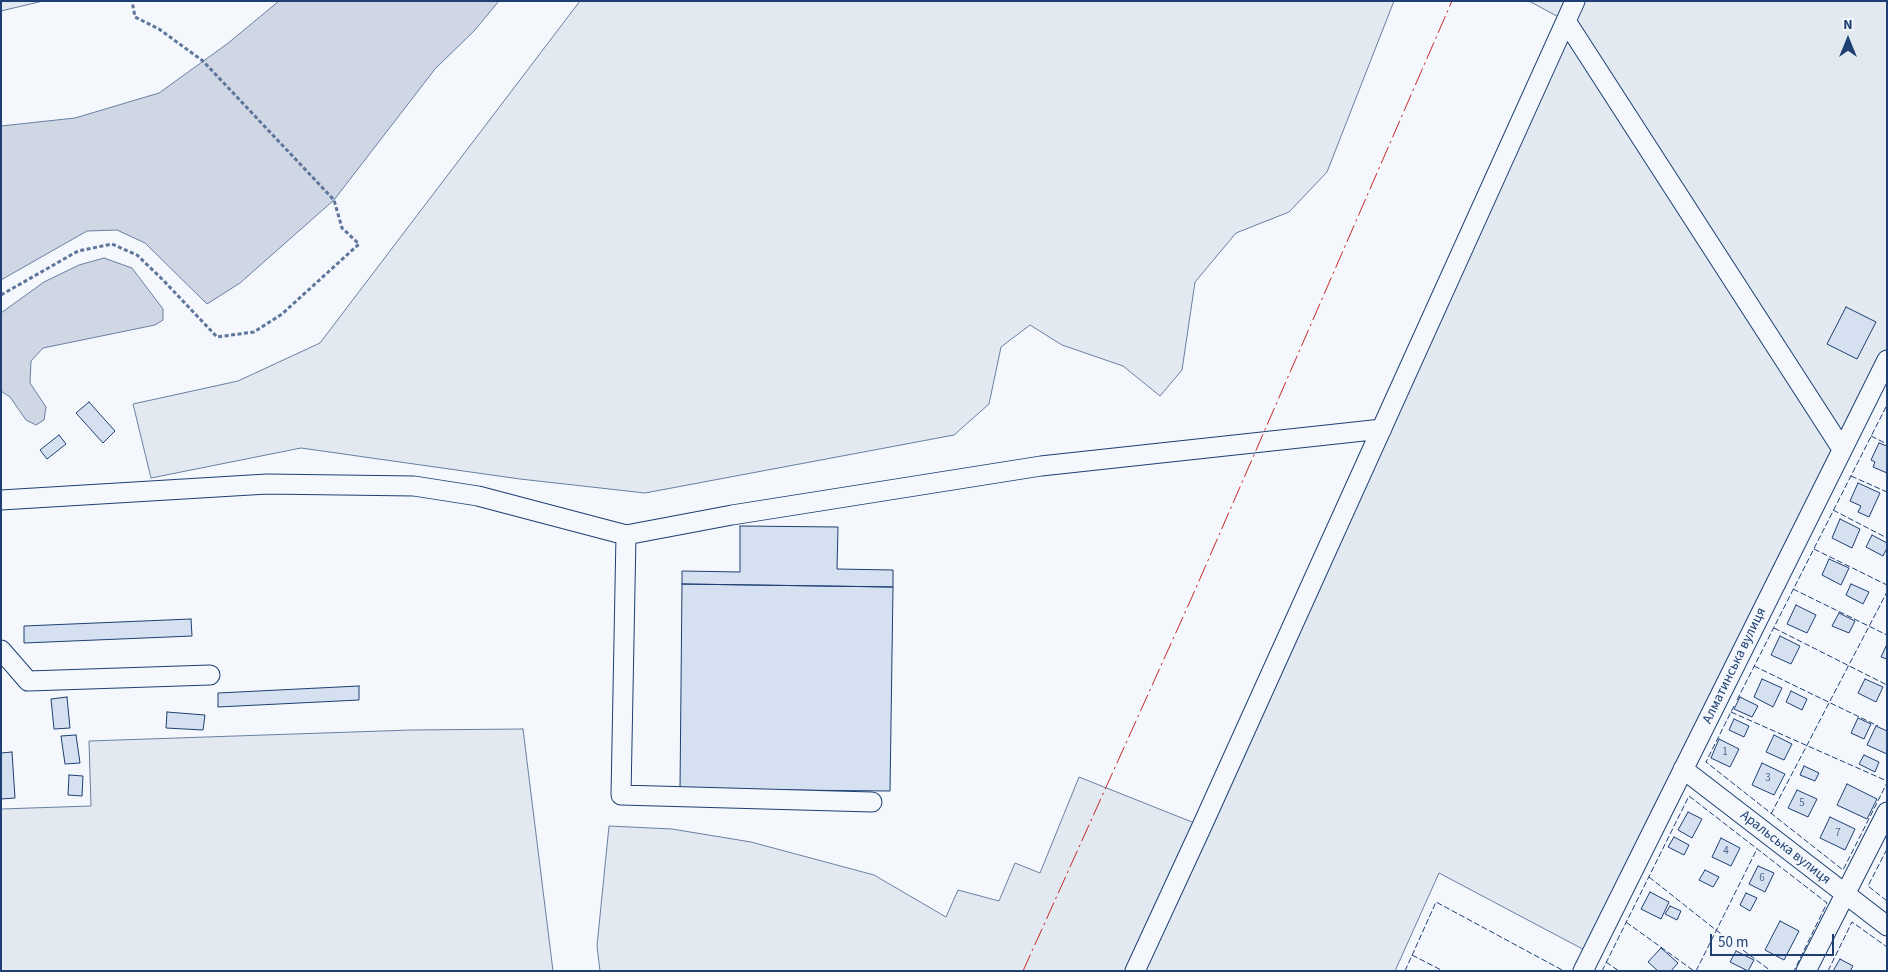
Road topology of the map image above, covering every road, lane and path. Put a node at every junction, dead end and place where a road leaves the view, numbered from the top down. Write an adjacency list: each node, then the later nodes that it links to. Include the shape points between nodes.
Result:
1 (132, 1): 4 (path, via 135,18 159,29 203,61 334,200 342,228 359,244 282,314 254,332 217,337 137,255 112,244 78,251)
2 (1575, 1): 3 (street)
3 (1566, 21): 6 (street); 7 (street)
4 (1, 295)
5 (1885, 370): 7 (street, Алматинська вулиця)
6 (1382, 429): 9 (street, via 1041,466 732,514); 17 (street)
7 (1842, 450): 12 (street, Алматинська вулиця)
8 (1, 500): 9 (street, via 267,484 414,486 478,496)
9 (626, 535): 13 (street, via 621,795)
10 (1, 650): 11 (street, via 28,681)
11 (210, 675)
12 (1683, 769): 15 (street, Аральська вулиця); 18 (street, Алматинська вулиця)
13 (872, 802)
14 (1887, 812): 15 (street)
15 (1845, 894): 16 (street, Аральська вулиця); 19 (street)
16 (1887, 926)
17 (1135, 971)
18 (1583, 971)
19 (1806, 971)

